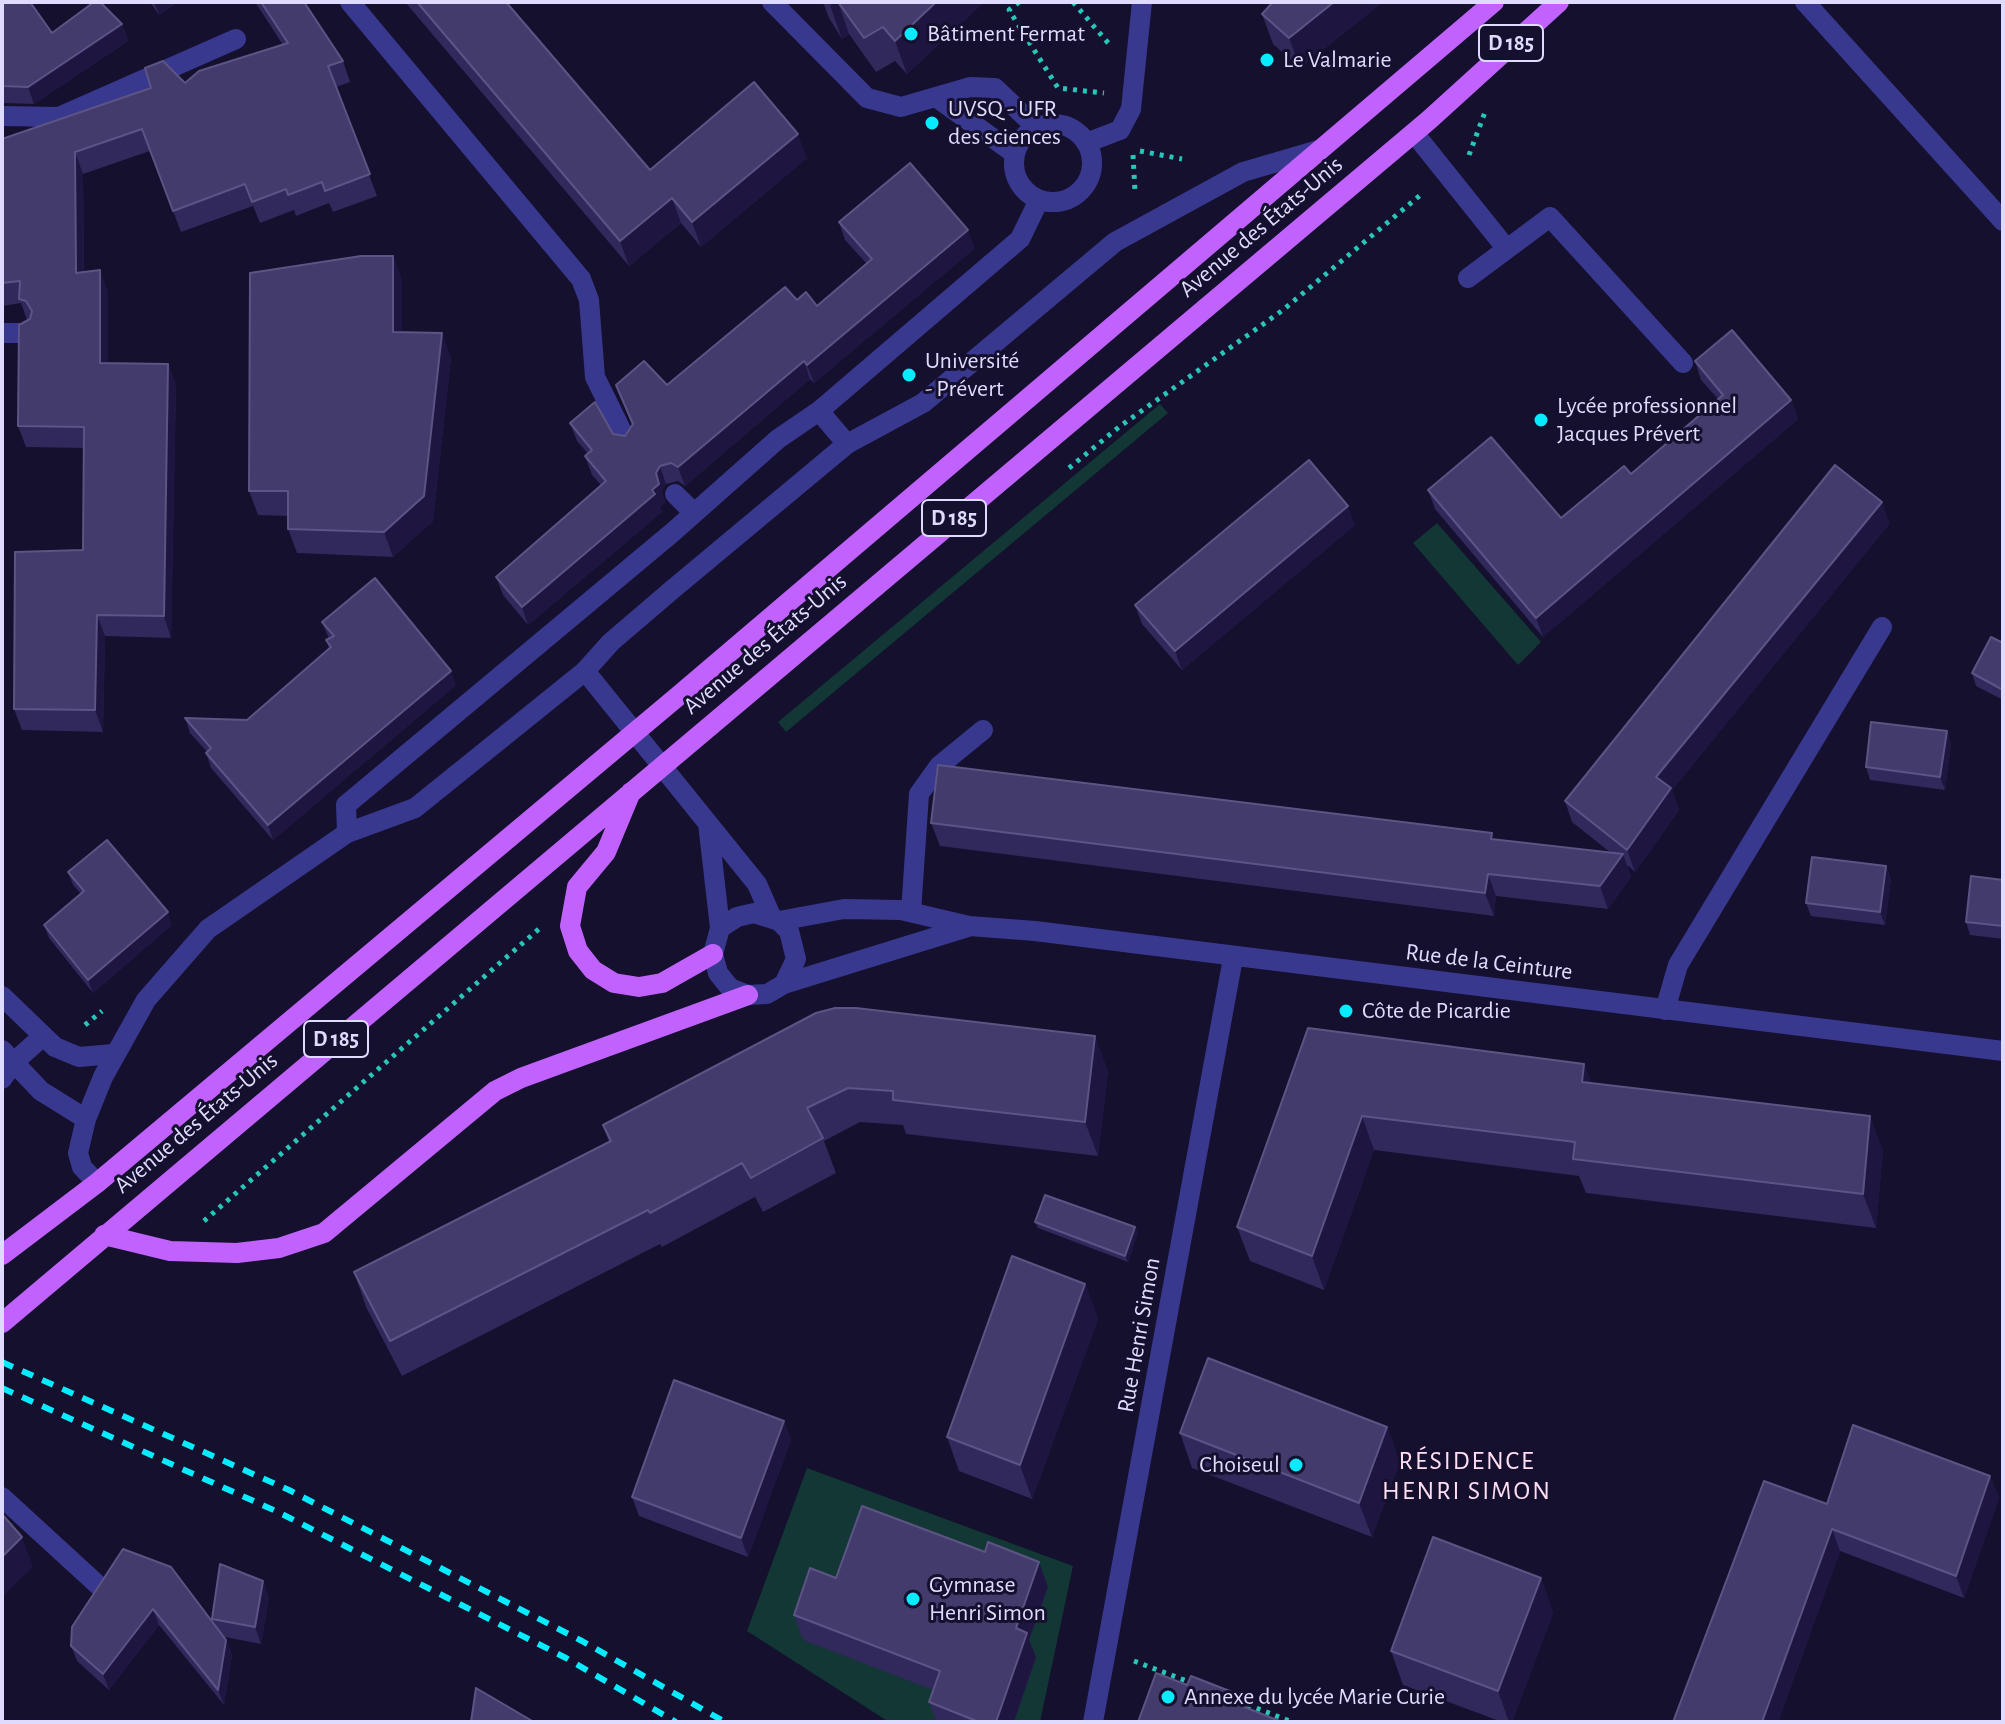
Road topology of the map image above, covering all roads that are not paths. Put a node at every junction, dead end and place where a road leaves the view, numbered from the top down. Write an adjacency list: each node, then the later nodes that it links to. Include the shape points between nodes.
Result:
1 (350, 2): 23 (street, via 581,279 589,300 595,377)
2 (1142, 2): 12 (street, via 1132,103 1120,130)
3 (1494, 2): 13 (main road, Avenue des États-Unis / D 185)
4 (1559, 2): 11 (main road, Avenue des États-Unis / D 185)
5 (1805, 2): 16 (street)
6 (776, 3): 8 (street, via 867,98 901,107)
7 (236, 39): 9 (street, via 59,117)
8 (937, 98): 10 (street, via 970,87 995,88); 14 (street)
9 (2, 116)
10 (1037, 128): 12 (street, via 1064,126); 14 (street)
11 (1414, 133): 17 (street); 30 (main road, Avenue des États-Unis / D 185)
12 (1086, 143): 15 (street, via 1092,158 1083,188 1071,198)
13 (1318, 150): 24 (street, Avenue des États-Unis, via 1243,172 1115,242 923,403); 48 (main road, Avenue des États-Unis / D 185)
14 (1015, 154): 15 (street, via 1018,182)
15 (1039, 200): 22 (street, via 1020,239)
16 (2003, 221)
17 (1506, 248): 18 (street); 21 (street, via 1550,217)
18 (1468, 278)
19 (2, 333): 20 (street)
20 (27, 333)
21 (1683, 363)
22 (819, 411): 24 (street); 26 (street, via 778,439)
23 (627, 442)
24 (847, 444): 28 (street, Avenue des États-Unis, via 611,642)
25 (675, 494): 26 (street)
26 (694, 513): 32 (street, via 346,805)
27 (1882, 627): 42 (street, via 1678,965)
28 (585, 671): 31 (street); 32 (street, Avenue des États-Unis, via 415,808)
29 (983, 730): 33 (street, via 939,766 919,794)
30 (633, 788): 37 (main road, via 606,852 577,887 570,926 578,951 593,970 614,983 639,987 662,983); 49 (main road, Avenue des États-Unis / D 185)
31 (708, 823): 34 (street, via 757,884); 36 (street)
32 (347, 833): 45 (street, Avenue des États-Unis, via 208,929 146,1000)
33 (911, 912): 34 (street, Rue de la Ceinture, via 844,909); 35 (street, Rue de la Ceinture)
34 (775, 919): 36 (street, Rue de la Ceinture, via 754,913); 39 (street, via 795,944 796,959)
35 (969, 926): 38 (street, Rue de la Ceinture); 39 (street, Rue de la Ceinture)
36 (720, 928): 37 (street)
37 (713, 954): 40 (street, via 724,981)
38 (1233, 958): 42 (street, Rue de la Ceinture); 54 (street, Rue Henri Simon)
39 (784, 984): 40 (street, Rue de la Ceinture, via 767,994)
40 (748, 995): 49 (main road, via 495,1091 324,1233 279,1248 237,1253 170,1251)
41 (2, 996): 43 (street)
42 (1665, 1010): 44 (street, Rue de la Ceinture)
43 (42, 1037): 45 (street, via 79,1057); 46 (street)
44 (2003, 1051)
45 (113, 1054): 47 (street, Avenue des États-Unis)
46 (6, 1064): 47 (street)
47 (86, 1119): 48 (street, Avenue des États-Unis, via 78,1153 82,1167)
48 (97, 1183): 50 (main road, Avenue des États-Unis / D 185)
49 (104, 1235): 51 (main road, Avenue des États-Unis / D 185)
50 (2, 1255)
51 (2, 1323)
52 (2, 1497): 53 (street)
53 (99, 1586)
54 (1093, 1722)

